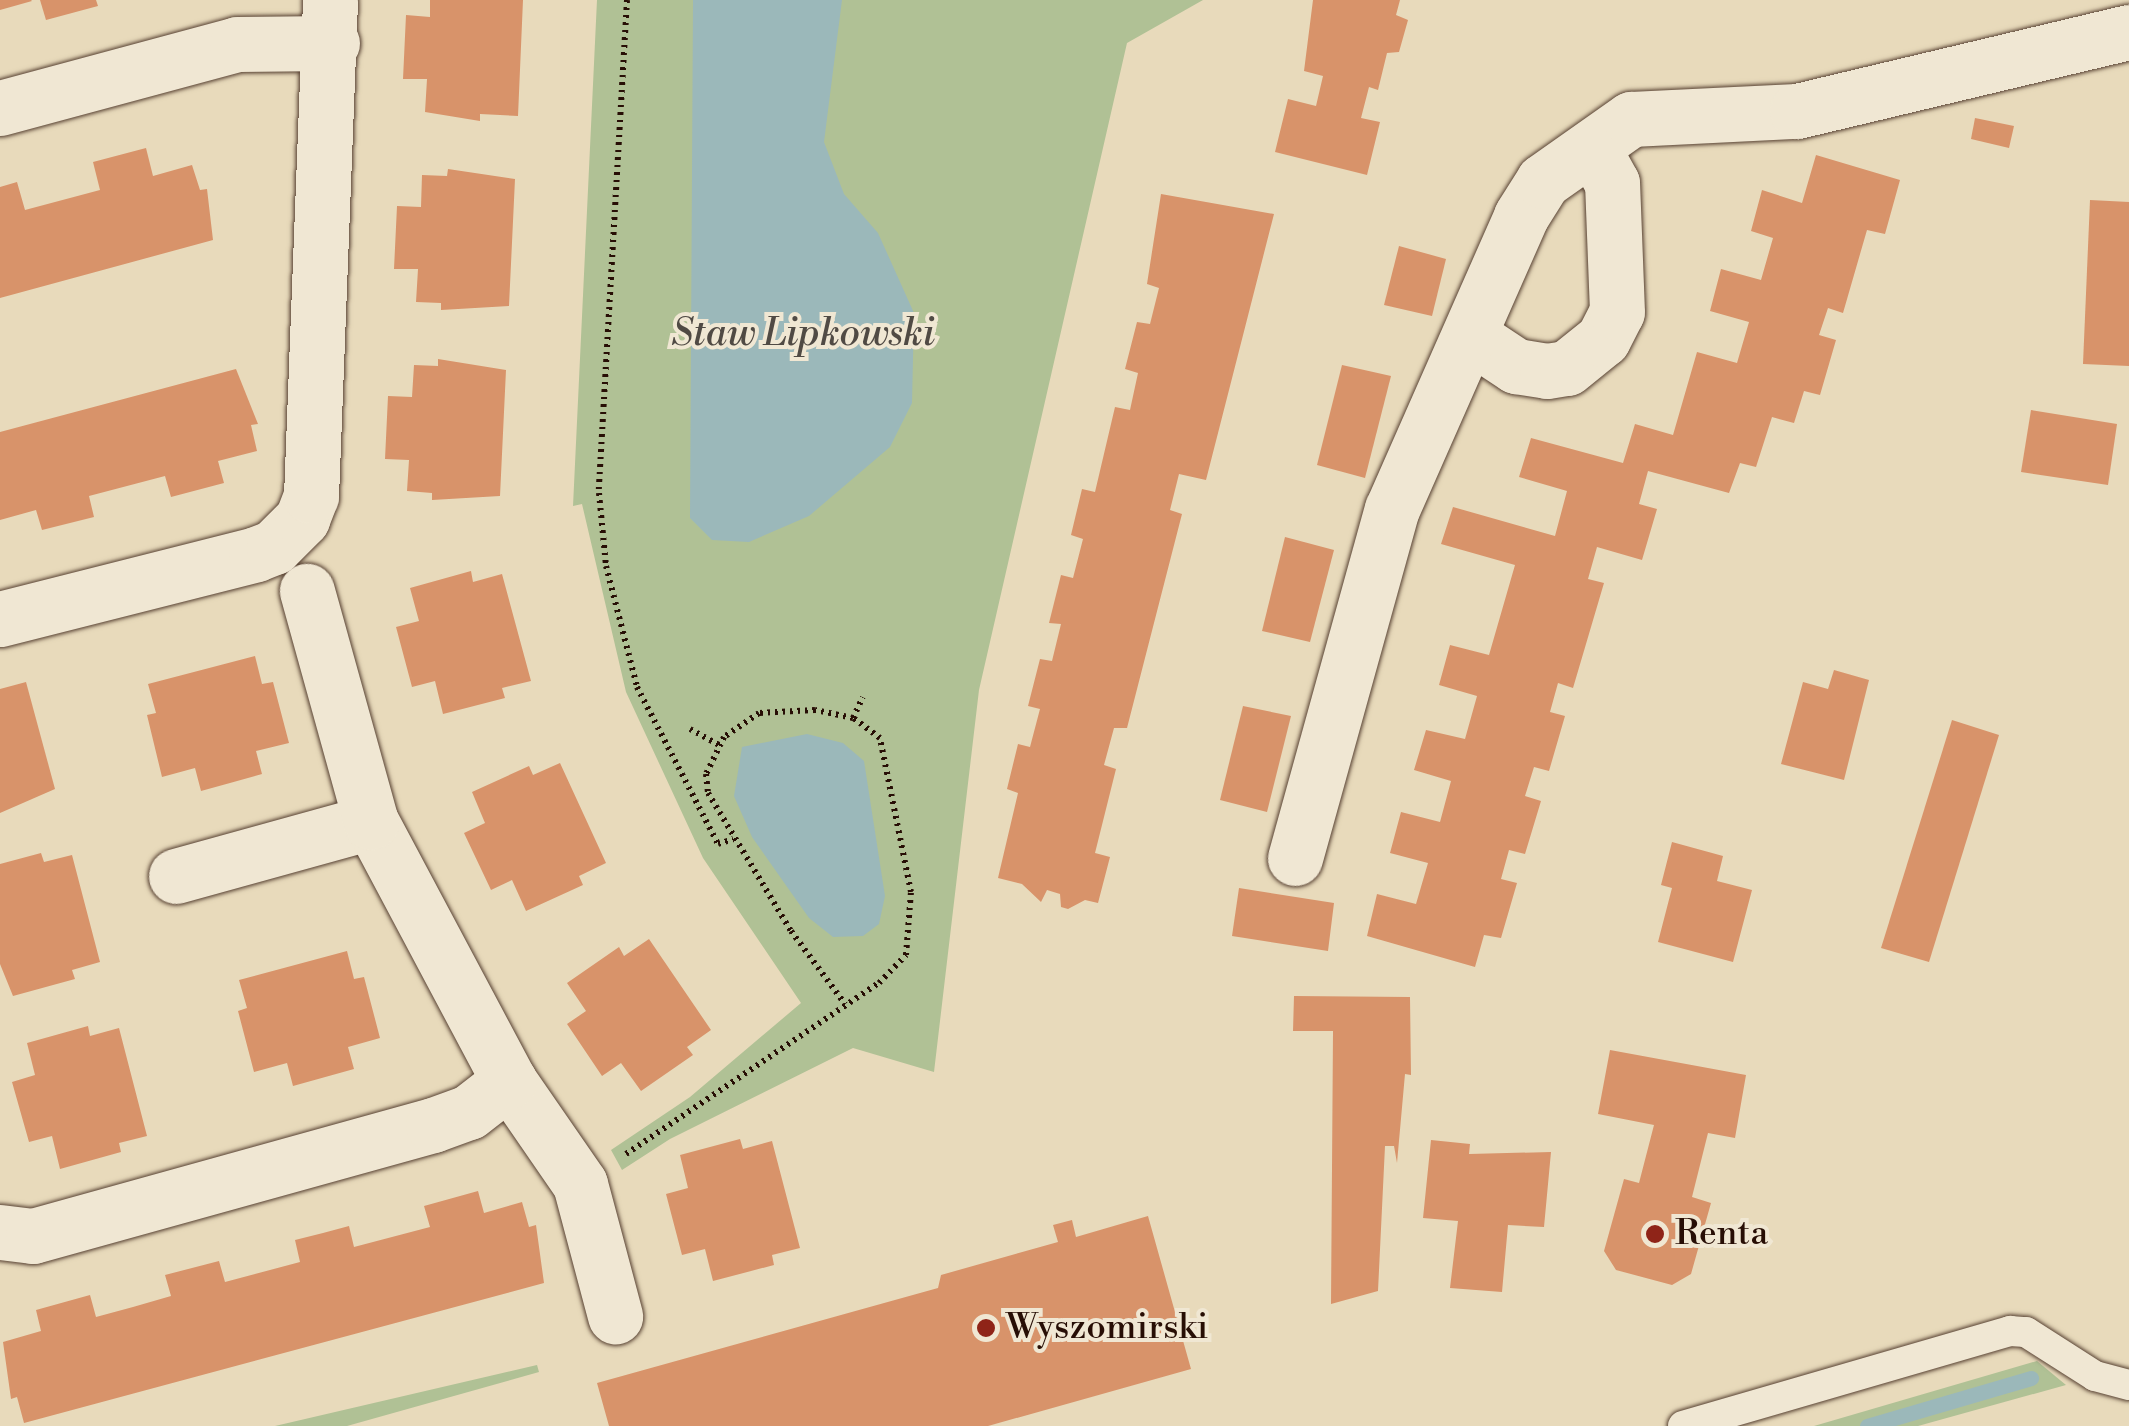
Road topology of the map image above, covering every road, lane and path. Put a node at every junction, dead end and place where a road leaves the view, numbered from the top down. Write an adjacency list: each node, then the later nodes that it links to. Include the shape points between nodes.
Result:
1 (627, 0): 14 (path, via 599,493 606,566 637,687 718,844)
2 (331, 22): 4 (street); 8 (street, via 311,496 302,518 256,554)
3 (2129, 32): 5 (street, via 1797,112 1631,120 1609,129)
4 (0, 108)
5 (1593, 149): 6 (street, via 1543,181 1521,216); 6 (street, via 1612,183 1616,312 1603,339 1567,368 1547,371 1516,366)
6 (1472, 337): 15 (street, via 1392,510)
7 (307, 592): 13 (street)
8 (0, 619)
9 (863, 697): 10 (path)
10 (852, 718): 12 (path, via 815,710 759,713); 17 (path, via 880,738 888,762 911,922 906,956)
11 (690, 729): 12 (path)
12 (719, 746): 14 (path, via 706,774 708,792)
13 (371, 822): 16 (street); 18 (street)
14 (732, 839): 17 (path)
15 (1295, 858)
16 (176, 876)
17 (845, 1004): 19 (path)
18 (509, 1081): 19 (street); 20 (street, via 469,1112 433,1125 33,1236)
19 (580, 1184): 21 (street)
20 (0, 1232)
21 (615, 1316)
22 (2129, 1385): 23 (lane, via 2095,1376 2010,1331)
23 (1683, 1426)

